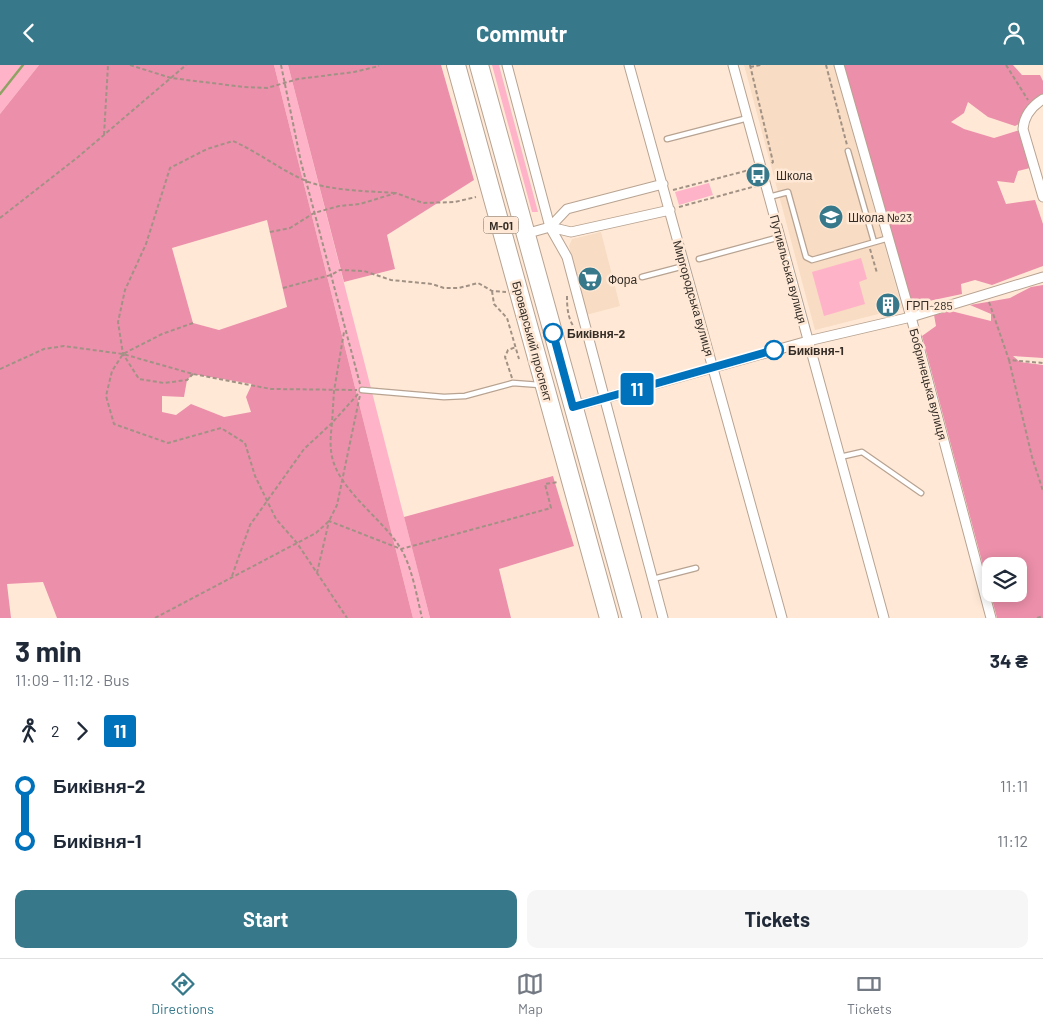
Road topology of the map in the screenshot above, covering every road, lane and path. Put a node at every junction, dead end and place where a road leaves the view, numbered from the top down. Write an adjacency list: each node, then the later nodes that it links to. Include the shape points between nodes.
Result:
1 (108, 65): 21 (path)
2 (130, 65): 16 (path)
3 (186, 65): 16 (path)
4 (280, 65): 17 (path)
5 (456, 65): 50 (highway, Броварський проспект / М-01)
6 (479, 65): 37 (highway, Броварський проспект / М-01)
7 (507, 65): 35 (street)
8 (629, 65): 27 (street, Миргородська вулиця)
9 (733, 65): 20 (street, Путивльська вулиця)
10 (761, 65): 15 (path)
11 (826, 65): 23 (path)
12 (839, 65): 39 (street, Бобринецька вулиця)
13 (1006, 65): 19 (path)
14 (380, 66): 17 (path)
15 (750, 66): 24 (path, via 773,162)
16 (171, 78): 17 (path, via 244,87 267,87); 21 (path)
17 (284, 82): 25 (path)
18 (1043, 99): 19 (street)
19 (1032, 107): 31 (street, via 1023,129)
20 (748, 118): 22 (lane); 24 (street, Путивльська вулиця)
21 (104, 135): 34 (path)
22 (668, 139)
23 (848, 151): 40 (lane)
24 (761, 167): 26 (street, Путивльська вулиця); 27 (path)
25 (306, 181): 28 (path, via 360,191); 33 (path); 58 (path, via 233,141 207,149 170,168 146,243 125,290 118,322)
26 (766, 183): 30 (street, Путивльська вулиця); 32 (path)
27 (664, 188): 32 (street, Миргородська вулиця); 35 (street, via 567,209)
28 (396, 193): 29 (path, via 423,203 455,202); 33 (path)
29 (476, 197)
30 (770, 197): 38 (street, Путивльська вулиця); 40 (lane, via 788,192 806,257 812,260)
31 (1043, 197)
32 (670, 209): 35 (street, via 571,232); 42 (street, Миргородська вулиця)
33 (314, 213): 36 (path, via 290,228); 44 (path)
34 (0, 218)
35 (550, 227): 37 (street); 47 (street, via 567,257)
36 (270, 232)
37 (525, 234): 70 (highway, Броварський проспект / М-01)
38 (780, 237): 41 (lane); 56 (street, Путивльська вулиця)
39 (889, 238): 40 (lane); 52 (street, Бобринецька вулиця)
40 (871, 243): 43 (path)
41 (699, 259)
42 (686, 266): 45 (lane); 62 (street, Миргородська вулиця)
43 (877, 273)
44 (331, 275): 48 (path); 49 (path, via 340,270 364,271 391,280 444,288 478,283); 54 (path)
45 (642, 277)
46 (1043, 277): 51 (street)
47 (575, 287): 55 (path, via 568,296 567,309); 69 (street)
48 (283, 288)
49 (492, 291): 50 (path); 57 (path, via 494,304 507,318)
50 (520, 294): 66 (highway, Броварський проспект / М-01)
51 (986, 294): 52 (street); 60 (path)
52 (911, 317): 56 (street); 94 (street, Бобринецька вулиця)
53 (193, 323): 58 (path, via 162,334)
54 (345, 329): 67 (path); 68 (path)
55 (576, 330)
56 (808, 341): 62 (street); 72 (street, Путивльська вулиця)
57 (516, 347): 59 (path); 65 (path, via 508,350 505,357)
58 (124, 354): 63 (path, via 64,346 44,349); 64 (path); 64 (path, via 139,379 164,383 187,380); 77 (path, via 112,371 106,396 114,424 168,443 221,428 245,443 255,476)
59 (519, 359)
60 (1009, 360): 61 (path); 75 (path)
61 (1043, 363)
62 (714, 367): 69 (street); 92 (street, Миргородська вулиця)
63 (0, 369)
64 (193, 374): 68 (path, via 272,389)
65 (513, 383): 66 (lane); 67 (lane, via 465,396 444,397)
66 (545, 385): 74 (highway, Броварський проспект / М-01)
67 (362, 390): 68 (path); 71 (path); 73 (path)
68 (334, 391): 71 (path)
69 (605, 399): 70 (street); 84 (street)
70 (573, 407): 90 (highway, Броварський проспект / М-01)
71 (332, 423): 73 (path, via 331,451); 77 (path, via 304,449)
72 (840, 457): 76 (lane, via 862,452); 93 (street, Путивльська вулиця)
73 (341, 480): 78 (path, via 337,505); 80 (path)
74 (571, 480): 80 (path, via 545,484 551,508); 89 (highway, Броварський проспект / М-01)
75 (1043, 491)
76 (922, 493)
77 (268, 499): 79 (path, via 276,519); 83 (path, via 250,525)
78 (329, 521): 79 (path, via 316,533); 80 (path); 82 (path)
79 (297, 543): 82 (path); 83 (path)
80 (401, 549): 88 (path)
81 (696, 568): 84 (lane)
82 (317, 573): 87 (path)
83 (231, 578): 86 (path)
84 (653, 579): 91 (street)
85 (1043, 616): 95 (path)
86 (154, 618)
87 (347, 618)
88 (422, 618)
89 (609, 618)
90 (632, 618)
91 (663, 618)
92 (782, 618)
93 (884, 618)
94 (990, 618)
95 (1037, 618)

